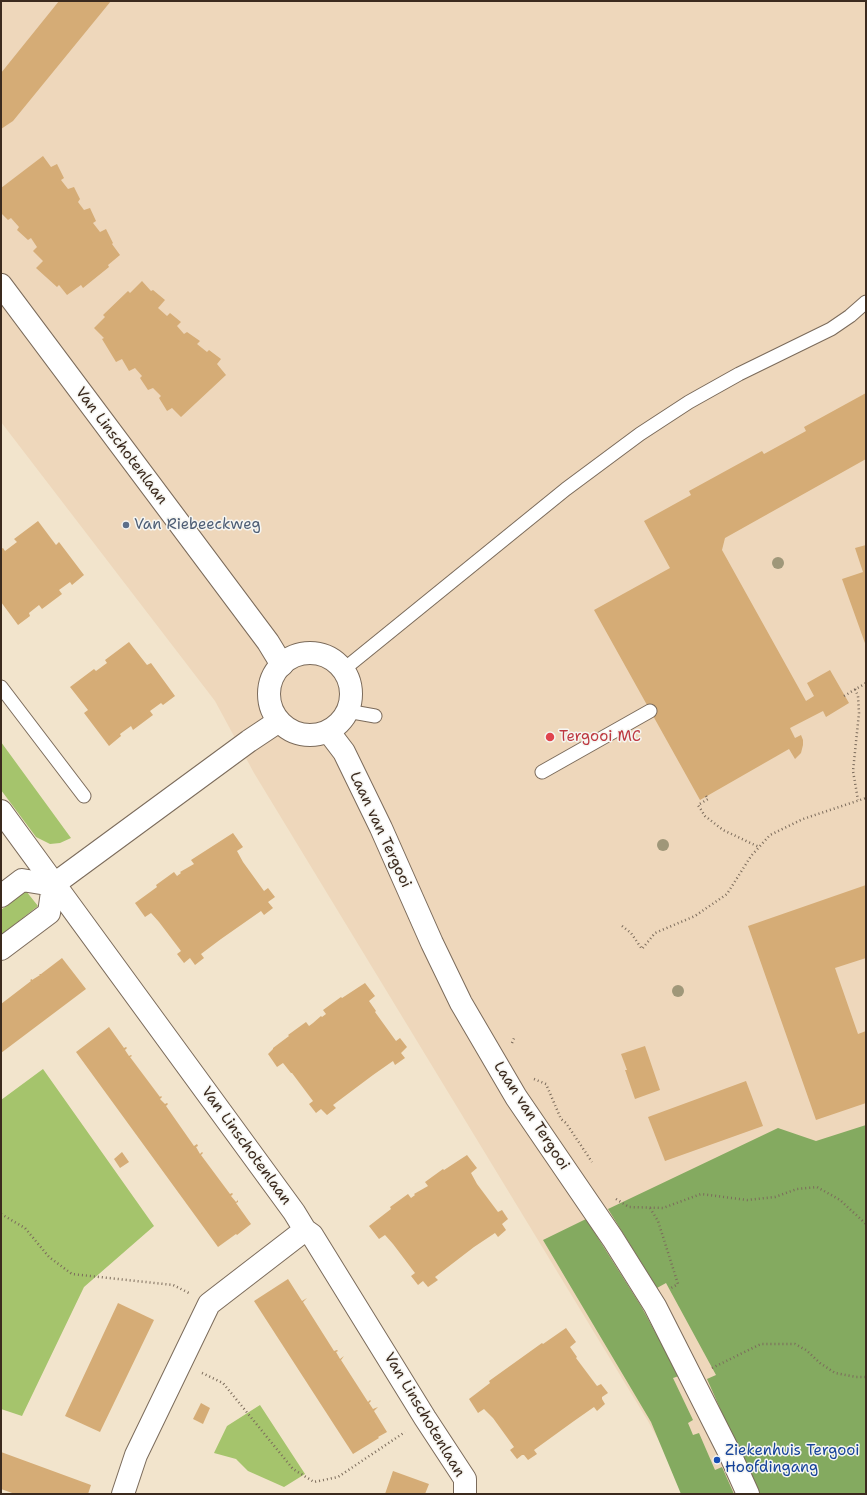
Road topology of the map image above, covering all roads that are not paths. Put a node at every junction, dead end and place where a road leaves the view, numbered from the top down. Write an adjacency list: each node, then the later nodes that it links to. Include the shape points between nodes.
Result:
1 (1, 286): 3 (street, Van Linschotenlaan, via 268,642)
2 (866, 302): 4 (lane, via 831,329 689,402 640,434 566,489)
3 (282, 665): 4 (street, via 299,655 309,653 329,658); 9 (street, via 273,677 269,692 271,707)
4 (343, 670): 6 (street, via 351,694)
5 (1, 687): 12 (lane)
6 (347, 711): 8 (lane); 10 (street, via 339,723)
7 (650, 711): 11 (lane)
8 (375, 716)
9 (279, 721): 10 (street, via 285,727 301,734); 14 (street)
10 (328, 731): 20 (street, Laan van Tergooi, via 344,752 382,828 419,915 461,1003 516,1097 613,1239 655,1306)
11 (542, 772)
12 (84, 796)
13 (1, 812): 14 (street, Van Linschotenlaan)
14 (54, 885): 15 (street, via 22,880); 16 (street, via 49,913); 17 (street, Van Linschotenlaan)
15 (1, 896)
16 (1, 949)
17 (305, 1230): 18 (street, via 209,1304 136,1455); 19 (street, Van Linschotenlaan, via 312,1235 465,1479)
18 (123, 1494)
19 (465, 1494)
20 (748, 1494)

